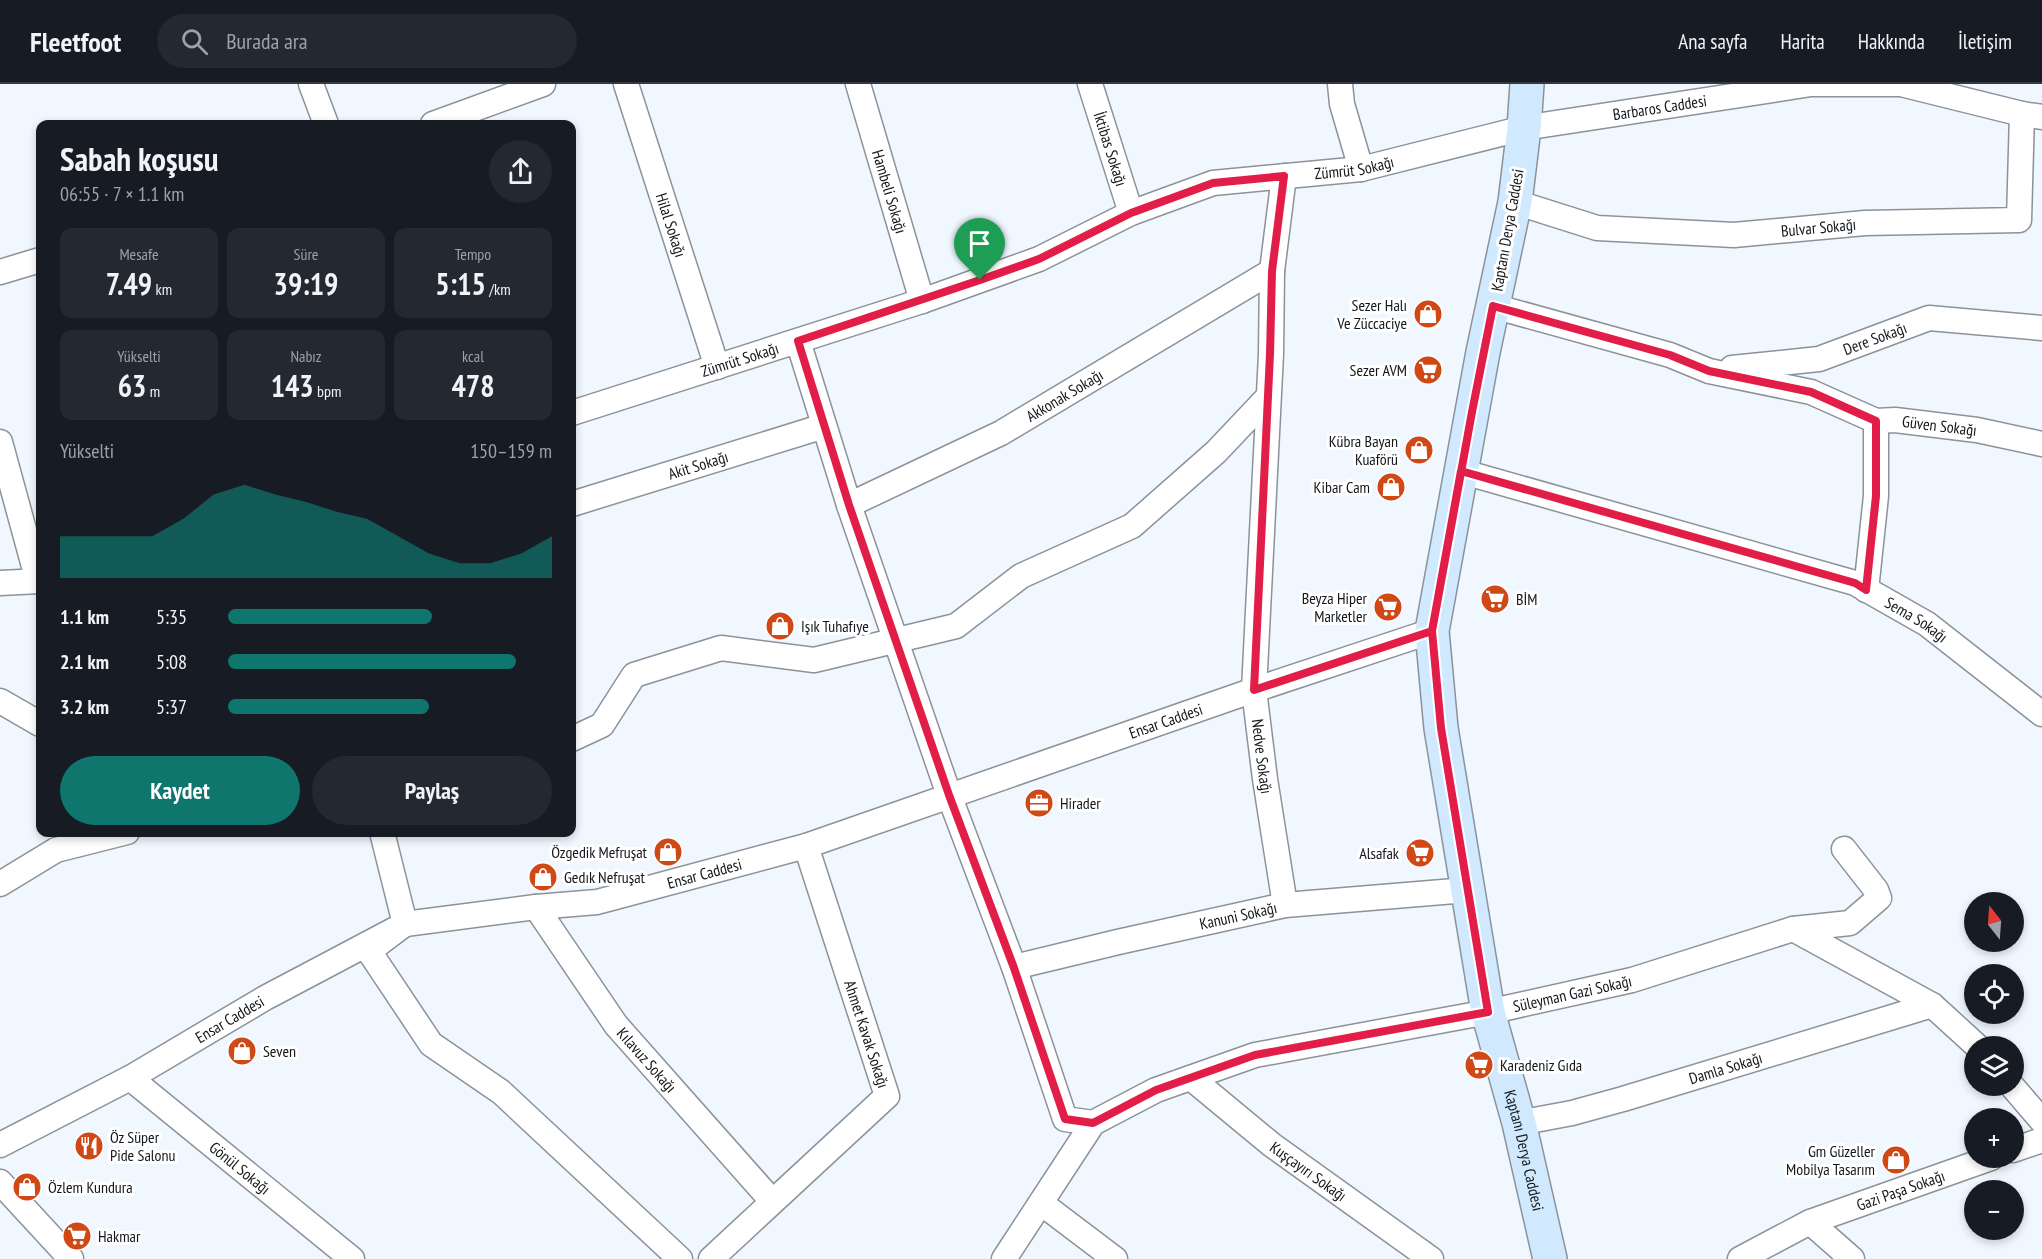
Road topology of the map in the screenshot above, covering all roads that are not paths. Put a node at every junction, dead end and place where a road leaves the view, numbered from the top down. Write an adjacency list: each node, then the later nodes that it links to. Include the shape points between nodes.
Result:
1 (311, 84): 10 (street)
2 (543, 84): 11 (street)
3 (626, 84): 24 (street, Hilal Sokağı)
4 (858, 84): 20 (street, Hambeli Sokağı)
5 (1090, 84): 16 (street, İktibas Sokağı)
6 (1340, 84): 13 (street)
7 (1527, 84): 12 (street, Kaptanı Derya Caddesi)
8 (1901, 84): 9 (street, Barbaros Caddesi); 12 (street, Barbaros Caddesi, via 1811,84)
9 (2032, 116): 15 (street, Bulvar Sokağı, via 2019,219 1865,223 1734,235 1597,228)
10 (324, 120)
11 (444, 120)
12 (1524, 128): 13 (street, Zümrüt Sokağı); 15 (street, Kaptanı Derya Caddesi)
13 (1361, 169): 14 (street, Zümrüt Sokağı)
14 (1284, 176): 16 (street, Zümrüt Sokağı, via 1213,183); 18 (street, Nedve Sokağı)
15 (1515, 202): 21 (street, Kaptanı Derya Caddesi)
16 (1131, 213): 20 (street, Zümrüt Sokağı, via 1039,259)
17 (36, 261): 19 (street)
18 (1272, 271): 26 (street, Nedve Sokağı); 35 (street, Akkonak Sokağı, via 1001,433)
19 (0, 272)
20 (922, 301): 23 (street, Zümrüt Sokağı)
21 (1493, 306): 25 (street, Güven Sokağı, via 1670,355); 32 (street, Kaptanı Derya Caddesi)
22 (2042, 328): 25 (street, Dere Sokağı, via 1929,318 1819,359)
23 (798, 341): 24 (street, Zümrüt Sokağı); 29 (street)
24 (717, 367): 27 (street, Zümrüt Sokağı)
25 (1709, 371): 28 (street, Güven Sokağı, via 1811,392)
26 (1268, 397): 41 (street, via 1216,452 1132,526 1021,576 956,626); 42 (street, Nedve Sokağı)
27 (576, 412)
28 (1876, 421): 31 (street, Güven Sokağı, via 1977,430); 39 (street, via 1876,496)
29 (824, 426): 34 (street, Akit Sokağı); 35 (street)
30 (0, 442): 33 (street)
31 (2042, 444)
32 (1461, 471): 39 (street, Sema Sokağı, via 1855,583); 40 (street, Kaptanı Derya Caddesi)
33 (5, 472): 36 (street)
34 (576, 503)
35 (849, 505): 41 (street)
36 (36, 571)
37 (36, 581): 38 (street)
38 (0, 583)
39 (1866, 590): 44 (street, Sema Sokağı, via 1927,624)
40 (1432, 631): 42 (street, Ensar Caddesi); 53 (street, Kaptanı Derya Caddesi, via 1441,728)
41 (898, 641): 46 (street, via 814,660 721,648 634,675 602,725); 47 (street)
42 (1254, 690): 47 (street, Ensar Caddesi); 54 (street, Nedve Sokağı)
43 (0, 701): 45 (street)
44 (2042, 714)
45 (36, 722)
46 (576, 737)
47 (949, 795): 50 (street, Ensar Caddesi); 58 (street)
48 (107, 837): 52 (street, via 56,850)
49 (382, 837): 56 (street)
50 (806, 846): 55 (street, Ensar Caddesi, via 597,902); 73 (street, Ahmet Kavak Sokağı, via 887,1096)
51 (1844, 849): 57 (street, Süleyman Gazi Sokağı, via 1879,898 1850,923)
52 (0, 884)
53 (1467, 890): 54 (street, Kanuni Sokağı); 60 (street, Kaptanı Derya Caddesi)
54 (1285, 905): 58 (street, Kanuni Sokağı)
55 (536, 907): 56 (street, Ensar Caddesi); 73 (street, Kılavuz Sokağı, via 616,1025)
56 (405, 924): 62 (street, Ensar Caddesi, via 265,998); 78 (street, via 369,951 431,1044 501,1092)
57 (1793, 929): 59 (street); 60 (street, Süleyman Gazi Sokağı, via 1632,980)
58 (1014, 968): 66 (street, via 1065,1119)
59 (1932, 1005): 61 (street); 67 (street, Damla Sokağı, via 1623,1099)
60 (1488, 1012): 63 (street, Süleyman Gazi Sokağı, via 1255,1055); 67 (street, Kaptanı Derya Caddesi)
61 (1966, 1036)
62 (130, 1078): 69 (street, Ensar Caddesi); 77 (street, Gönül Sokağı)
63 (1191, 1078): 66 (street, Süleyman Gazi Sokağı, via 1156,1090); 82 (street, Kuşçayırı Sokağı, via 1272,1145)
64 (2021, 1096): 65 (street)
65 (2042, 1121)
66 (1093, 1123): 74 (street, Süleyman Gazi Sokağı)
67 (1519, 1123): 83 (street, Kaptanı Derya Caddesi)
68 (2042, 1140): 70 (street)
69 (0, 1145)
70 (2024, 1146)
71 (1964, 1168): 75 (street, Gazi Paşa Sokağı)
72 (0, 1182): 76 (street)
73 (772, 1201): 79 (street, Ahmet Kavak Sokağı)
74 (1041, 1203): 80 (street, Süleyman Gazi Sokağı); 81 (street)
75 (1810, 1222): 84 (street, Gazi Paşa Sokağı); 85 (street)
76 (71, 1259)
77 (352, 1259)
78 (680, 1259)
79 (711, 1259)
80 (1005, 1259)
81 (1115, 1259)
82 (1431, 1259)
83 (1550, 1259)
84 (1740, 1259)
85 (1852, 1259)

